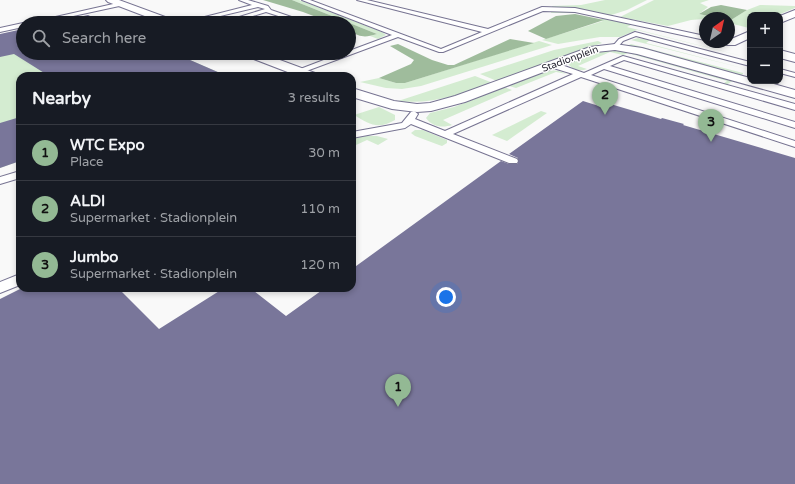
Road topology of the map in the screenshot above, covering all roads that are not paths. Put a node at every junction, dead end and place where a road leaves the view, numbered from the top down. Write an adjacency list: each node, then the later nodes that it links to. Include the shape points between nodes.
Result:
1 (111, 0): 5 (street)
2 (242, 0): 6 (lane)
3 (305, 0): 14 (lane)
4 (360, 0): 19 (lane)
5 (122, 4): 9 (lane); 10 (street)
6 (258, 5): 7 (lane, via 269,8); 11 (lane)
7 (267, 11): 12 (lane); 13 (lane)
8 (795, 13): 16 (street)
9 (65, 16)
10 (154, 16)
11 (212, 16)
12 (249, 16)
13 (283, 16)
14 (347, 16)
15 (356, 19): 20 (lane)
16 (783, 19)
17 (16, 27): 18 (lane)
18 (0, 30)
19 (488, 31): 20 (lane, via 441,51); 22 (lane, via 538,10 575,10)
20 (397, 35): 27 (lane)
21 (747, 35): 23 (street)
22 (699, 37)
23 (735, 40)
24 (735, 43): 25 (street)
25 (747, 46)
26 (615, 47): 32 (lane, via 621,40 635,34); 33 (street, Stadionplein, via 594,49); 41 (street, Stadionplein)
27 (356, 50)
28 (783, 55): 29 (street)
29 (795, 58)
30 (265, 60): 35 (street)
31 (333, 60): 36 (lane)
32 (747, 63)
33 (552, 65): 38 (lane); 42 (street, Stadionplein, via 460,99)
34 (604, 67): 38 (lane); 43 (lane, via 623,58); 45 (lane)
35 (291, 72)
36 (305, 72)
37 (783, 72): 39 (lane)
38 (582, 75): 47 (lane); 48 (lane)
39 (795, 75)
40 (356, 93): 42 (street, Stadionplein, via 392,105)
41 (795, 94)
42 (417, 108): 44 (lane)
43 (795, 108)
44 (410, 120): 46 (lane, via 395,128); 47 (lane)
45 (795, 125)
46 (356, 134)
47 (445, 134): 49 (lane)
48 (795, 144)
49 (513, 161)
50 (16, 175): 51 (lane)
51 (0, 181)
52 (16, 281): 53 (lane)
53 (0, 288)

